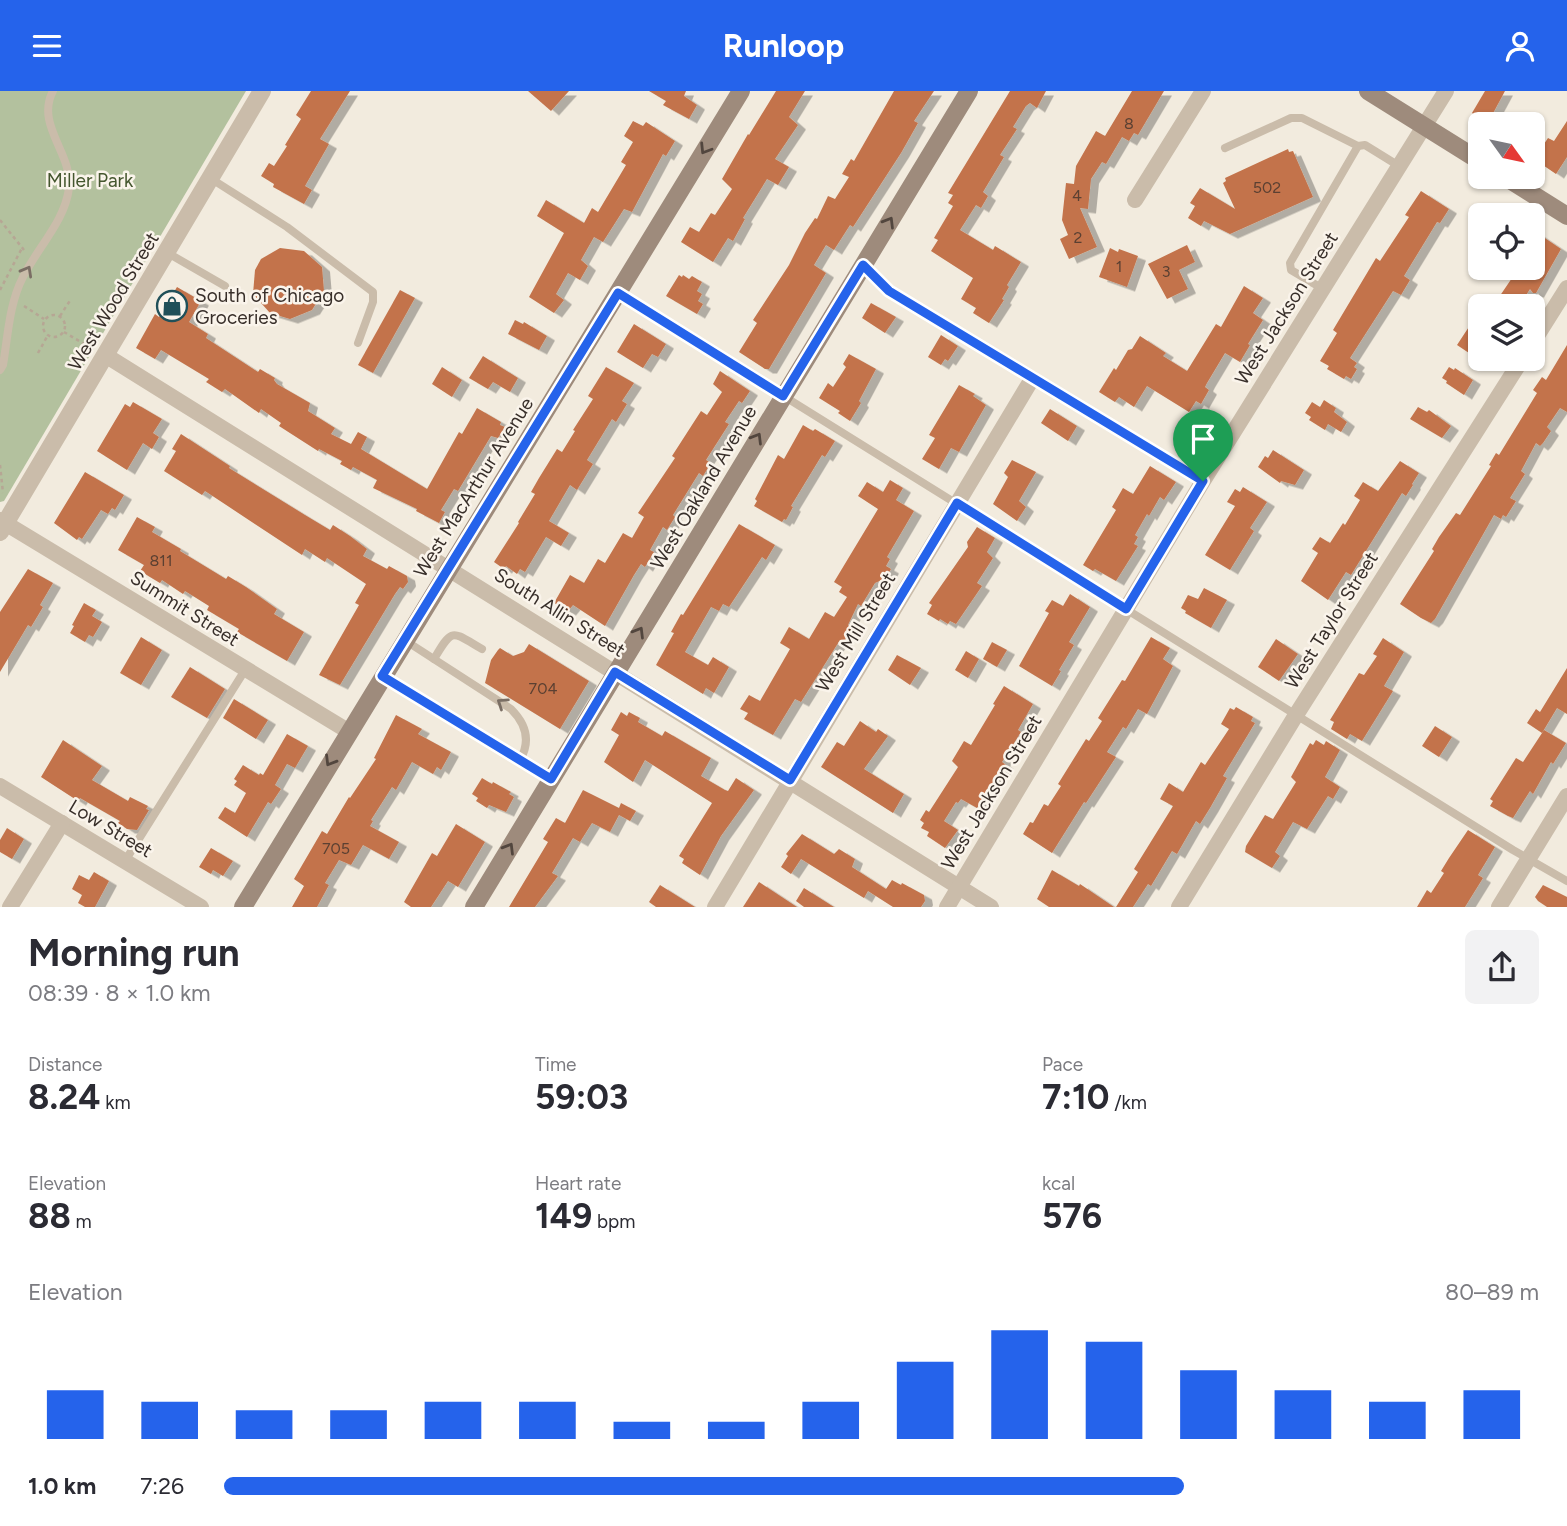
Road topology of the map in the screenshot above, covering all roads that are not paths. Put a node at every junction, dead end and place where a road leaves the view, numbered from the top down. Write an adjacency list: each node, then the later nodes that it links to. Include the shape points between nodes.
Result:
1 (53, 91): 26 (lane, one-way to 1, via 22,278 66,204 65,163 48,121)
2 (262, 91): 13 (street, West Wood Street)
3 (741, 91): 22 (main road, West MacArthur Avenue, one-way to 22)
4 (969, 91): 18 (main road, West Oakland Avenue, one-way to 4)
5 (1203, 91): 15 (street)
6 (1368, 91): 8 (main road)
7 (1446, 91): 8 (street, West Jackson Street)
8 (1424, 126): 11 (main road); 12 (street, West Jackson Street)
9 (1358, 146): 10 (lane, via 1303,118 1292,118); 12 (lane, via 1365,145); 21 (lane, via 1290,263 1291,270)
10 (1225, 148)
11 (1468, 154)
12 (1399, 166): 21 (street, West Jackson Street)
13 (211, 178): 17 (street, West Wood Street); 24 (lane, via 287,227 373,292)
14 (1524, 189): 16 (main road)
15 (1135, 200)
16 (1567, 216)
17 (166, 252): 19 (lane); 25 (street, West Wood Street)
18 (863, 265): 28 (lane, via 889,291); 29 (main road, West Oakland Avenue)
19 (225, 286)
20 (1567, 288): 23 (street)
21 (1323, 289): 30 (street, West Jackson Street)
22 (618, 293): 29 (lane); 33 (main road, West MacArthur Avenue)
23 (1545, 323)
24 (358, 343)
25 (98, 352): 32 (street, West Wood Street); 33 (street, South Allin Street)
26 (0, 370)
27 (1514, 371): 41 (street, West Taylor Street)
28 (1032, 379): 30 (lane); 31 (street, West Mill Street)
29 (783, 396): 31 (lane); 39 (main road, West Oakland Avenue, one-way to 29)
30 (1203, 481): 34 (street, West Jackson Street)
31 (957, 503): 34 (lane); 45 (street, West Mill Street)
32 (2, 525): 38 (street, Summit Street)
33 (449, 568): 35 (main road, West MacArthur Avenue); 39 (street, South Allin Street)
34 (1126, 609): 41 (lane); 52 (street, West Jackson Street)
35 (404, 640): 37 (lane); 40 (main road, West MacArthur Avenue)
36 (482, 649): 37 (lane, via 452,634)
37 (434, 659): 43 (lane, one-way to 37, via 527,742 517,715)
38 (245, 670): 42 (street, Summit Street); 50 (lane)
39 (615, 672): 44 (main road, West Oakland Avenue); 45 (street, South Allin Street)
40 (382, 676): 42 (main road, West MacArthur Avenue); 43 (lane)
41 (1296, 715): 49 (lane); 60 (street, West Taylor Street)
42 (348, 731): 55 (main road, West MacArthur Avenue, one-way to 55)
43 (520, 760): 44 (lane)
44 (551, 779): 56 (main road, West Oakland Avenue, one-way to 44)
45 (790, 780): 52 (street, South Allin Street); 57 (street, West Mill Street)
46 (0, 786): 48 (street, Low Street)
47 (1567, 796): 49 (street)
48 (62, 823): 50 (street, Low Street); 53 (street)
49 (1529, 859): 51 (lane); 61 (street)
50 (125, 861): 54 (street, Low Street)
51 (1567, 881)
52 (959, 886): 58 (street, West Jackson Street); 59 (street, South Allin Street)
53 (10, 907)
54 (201, 907)
55 (243, 907)
56 (474, 907)
57 (715, 907)
58 (947, 907)
59 (991, 907)
60 (1179, 907)
61 (1499, 907)

